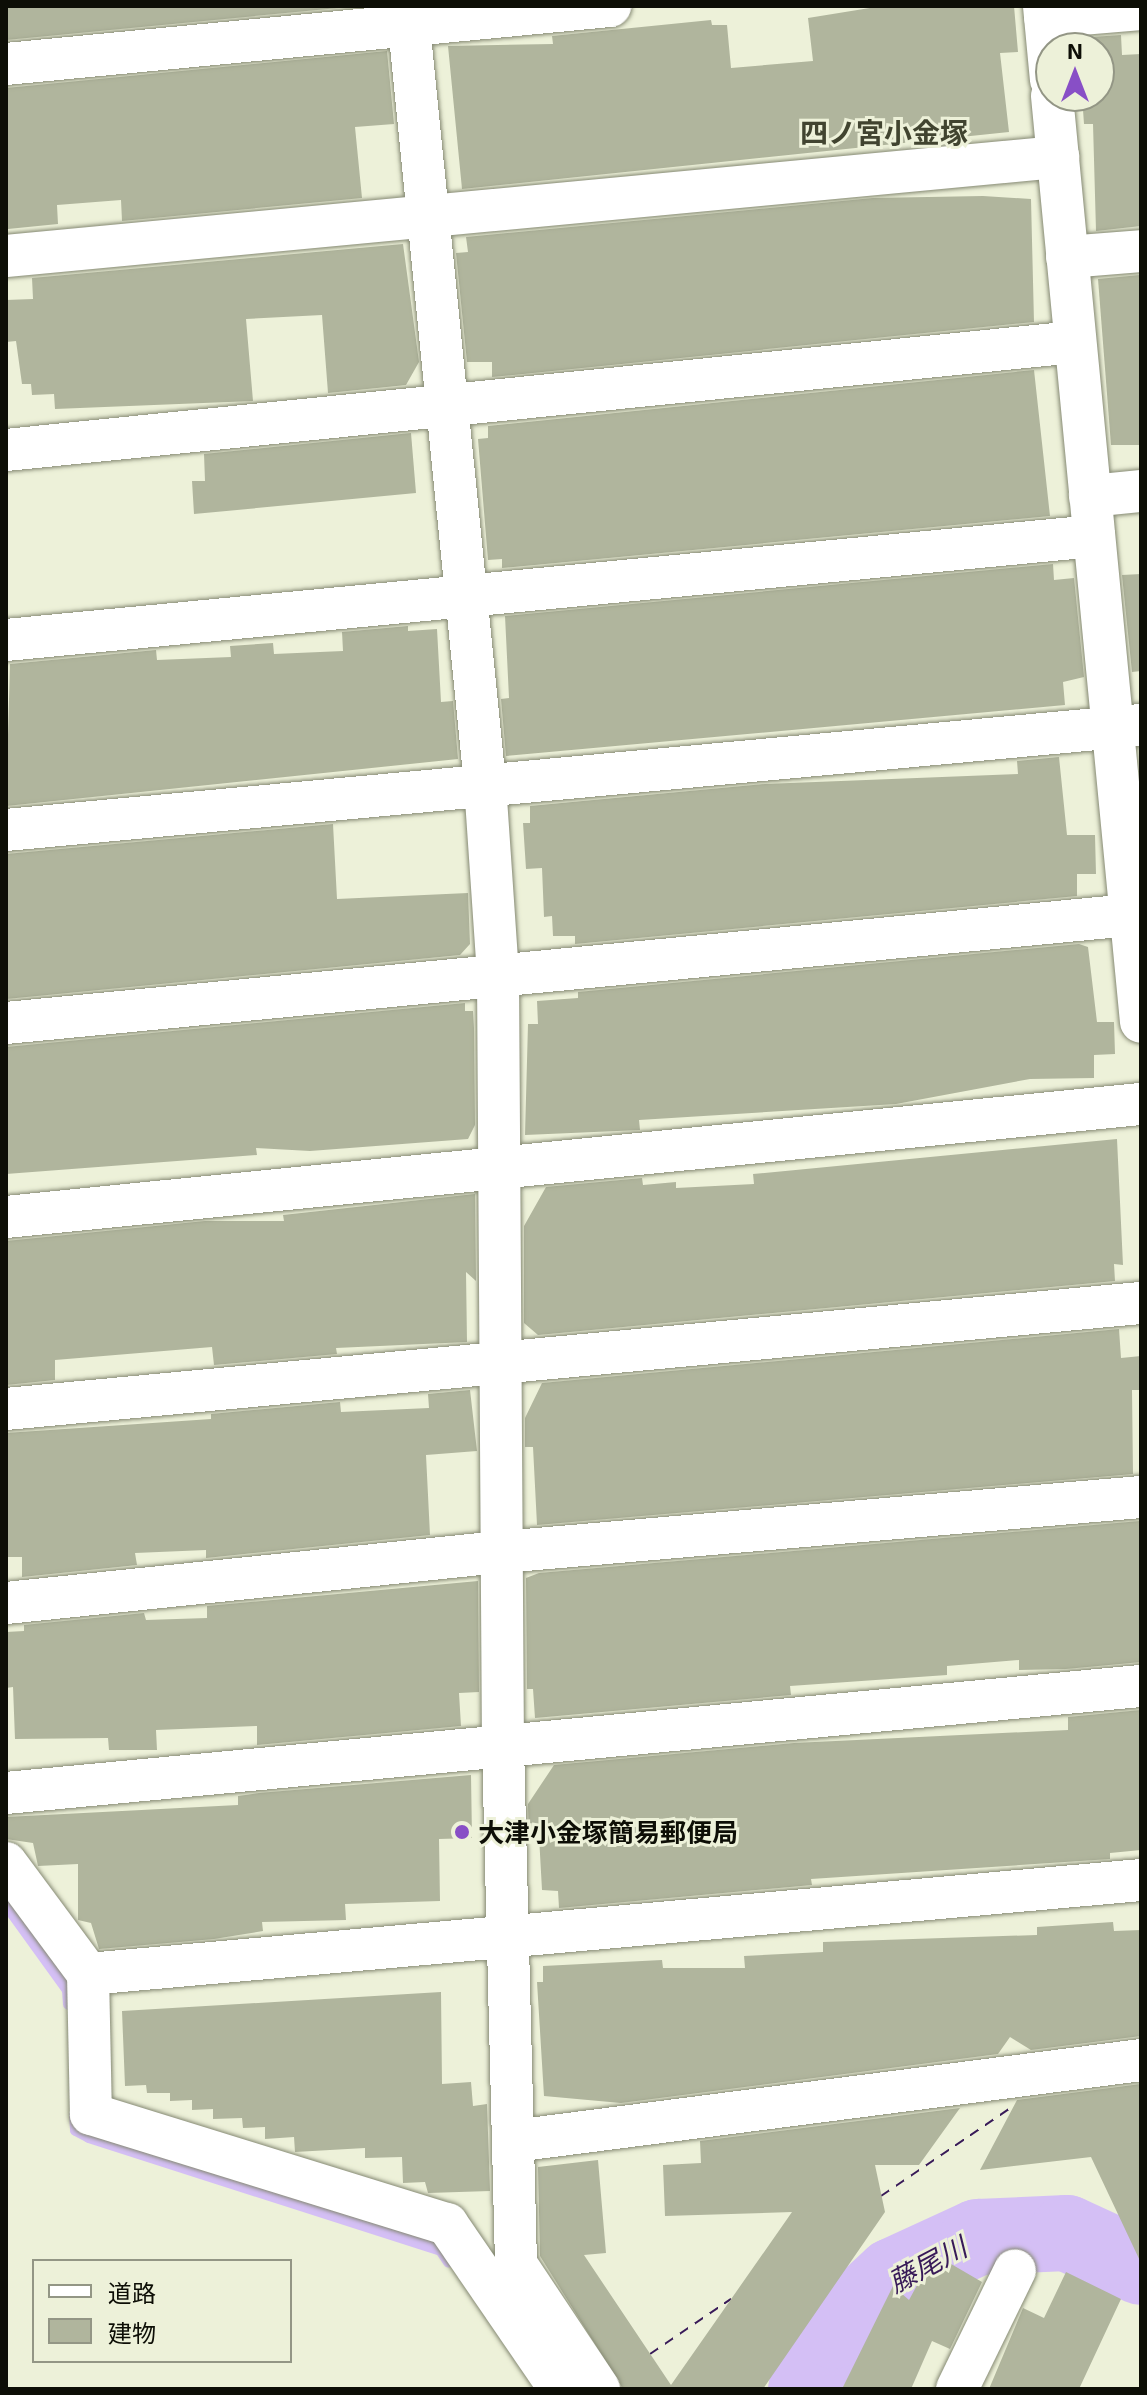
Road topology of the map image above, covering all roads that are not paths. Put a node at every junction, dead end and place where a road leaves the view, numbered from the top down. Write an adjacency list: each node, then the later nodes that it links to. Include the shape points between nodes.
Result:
1 (610, 6): 4 (street)
2 (1141, 9): 3 (street)
3 (1044, 12): 5 (street)
4 (408, 15): 6 (street); 9 (street)
5 (1046, 32)
6 (6, 64)
7 (1054, 112): 8 (street)
8 (1058, 157): 9 (street); 12 (street)
9 (425, 217): 11 (street); 14 (street)
10 (1141, 251): 12 (street)
11 (6, 256)
12 (1067, 257): 13 (street)
13 (1075, 342): 14 (street); 17 (street)
14 (445, 409): 15 (street); 18 (street)
15 (6, 450)
16 (1141, 491): 17 (street)
17 (1092, 516): 18 (street); 20 (street)
18 (465, 596): 19 (street); 21 (street)
19 (6, 640)
20 (1127, 726): 21 (street); 23 (street)
21 (485, 784): 22 (street); 25 (street)
22 (6, 830)
23 (1129, 915): 24 (street); 25 (street)
24 (1139, 964): 26 (street)
25 (498, 976): 27 (street); 29 (street)
26 (1141, 1022)
27 (6, 1023)
28 (1141, 1104): 29 (street)
29 (503, 1168): 30 (street); 32 (street)
30 (6, 1217)
31 (1141, 1303): 32 (street)
32 (500, 1362): 33 (street); 35 (street)
33 (6, 1409)
34 (1141, 1497): 35 (street)
35 (502, 1552): 36 (street); 38 (street)
36 (6, 1603)
37 (1141, 1686): 38 (street)
38 (503, 1746): 39 (street); 42 (street)
39 (6, 1793)
40 (6, 1863): 43 (street)
41 (1141, 1880): 42 (street)
42 (508, 1941): 43 (street); 45 (street)
43 (88, 1974): 47 (street, via 91,2114 447,2224)
44 (1141, 2060): 45 (street)
45 (514, 2141): 48 (street, via 516,2264)
46 (1015, 2270): 49 (street)
47 (560, 2389)
48 (599, 2389)
49 (957, 2389)

